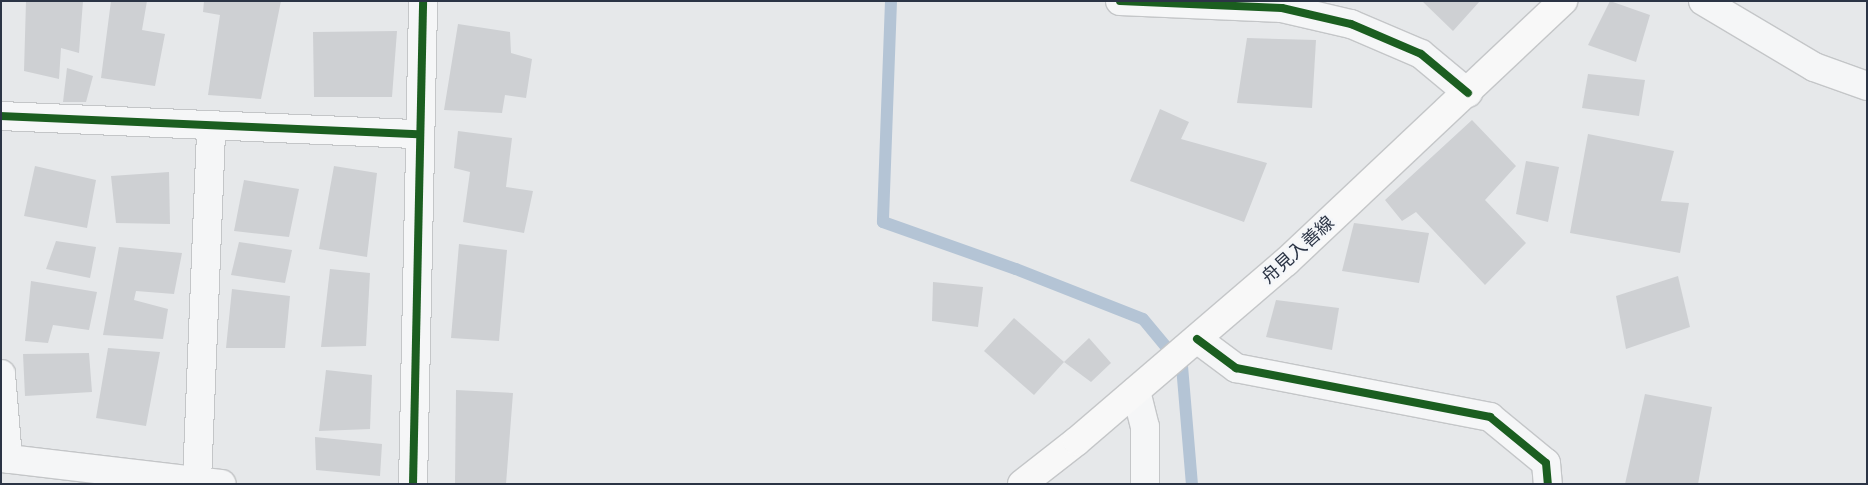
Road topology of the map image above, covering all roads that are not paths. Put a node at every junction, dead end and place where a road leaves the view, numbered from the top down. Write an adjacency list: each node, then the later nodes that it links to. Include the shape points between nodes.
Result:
1 (423, 1): 9 (street)
2 (1120, 1): 6 (street, via 1282,8 1352,24 1421,54)
3 (1562, 1): 6 (main road, 舟見入善線)
4 (1703, 1): 5 (street, via 1814,67)
5 (1867, 86)
6 (1468, 93): 10 (main road, 舟見入善線, via 1286,262)
7 (1, 116): 8 (street)
8 (211, 126): 9 (street); 14 (street)
9 (420, 134): 15 (street)
10 (1197, 339): 12 (main road, 舟見入善線); 18 (street, via 1236,368 1490,417 1546,463)
11 (1, 374): 13 (street)
12 (1136, 391): 16 (main road, 舟見入善線); 17 (street, via 1145,427)
13 (5, 458): 14 (street)
14 (209, 482)
15 (412, 484)
16 (1022, 484)
17 (1145, 484)
18 (1548, 484)

